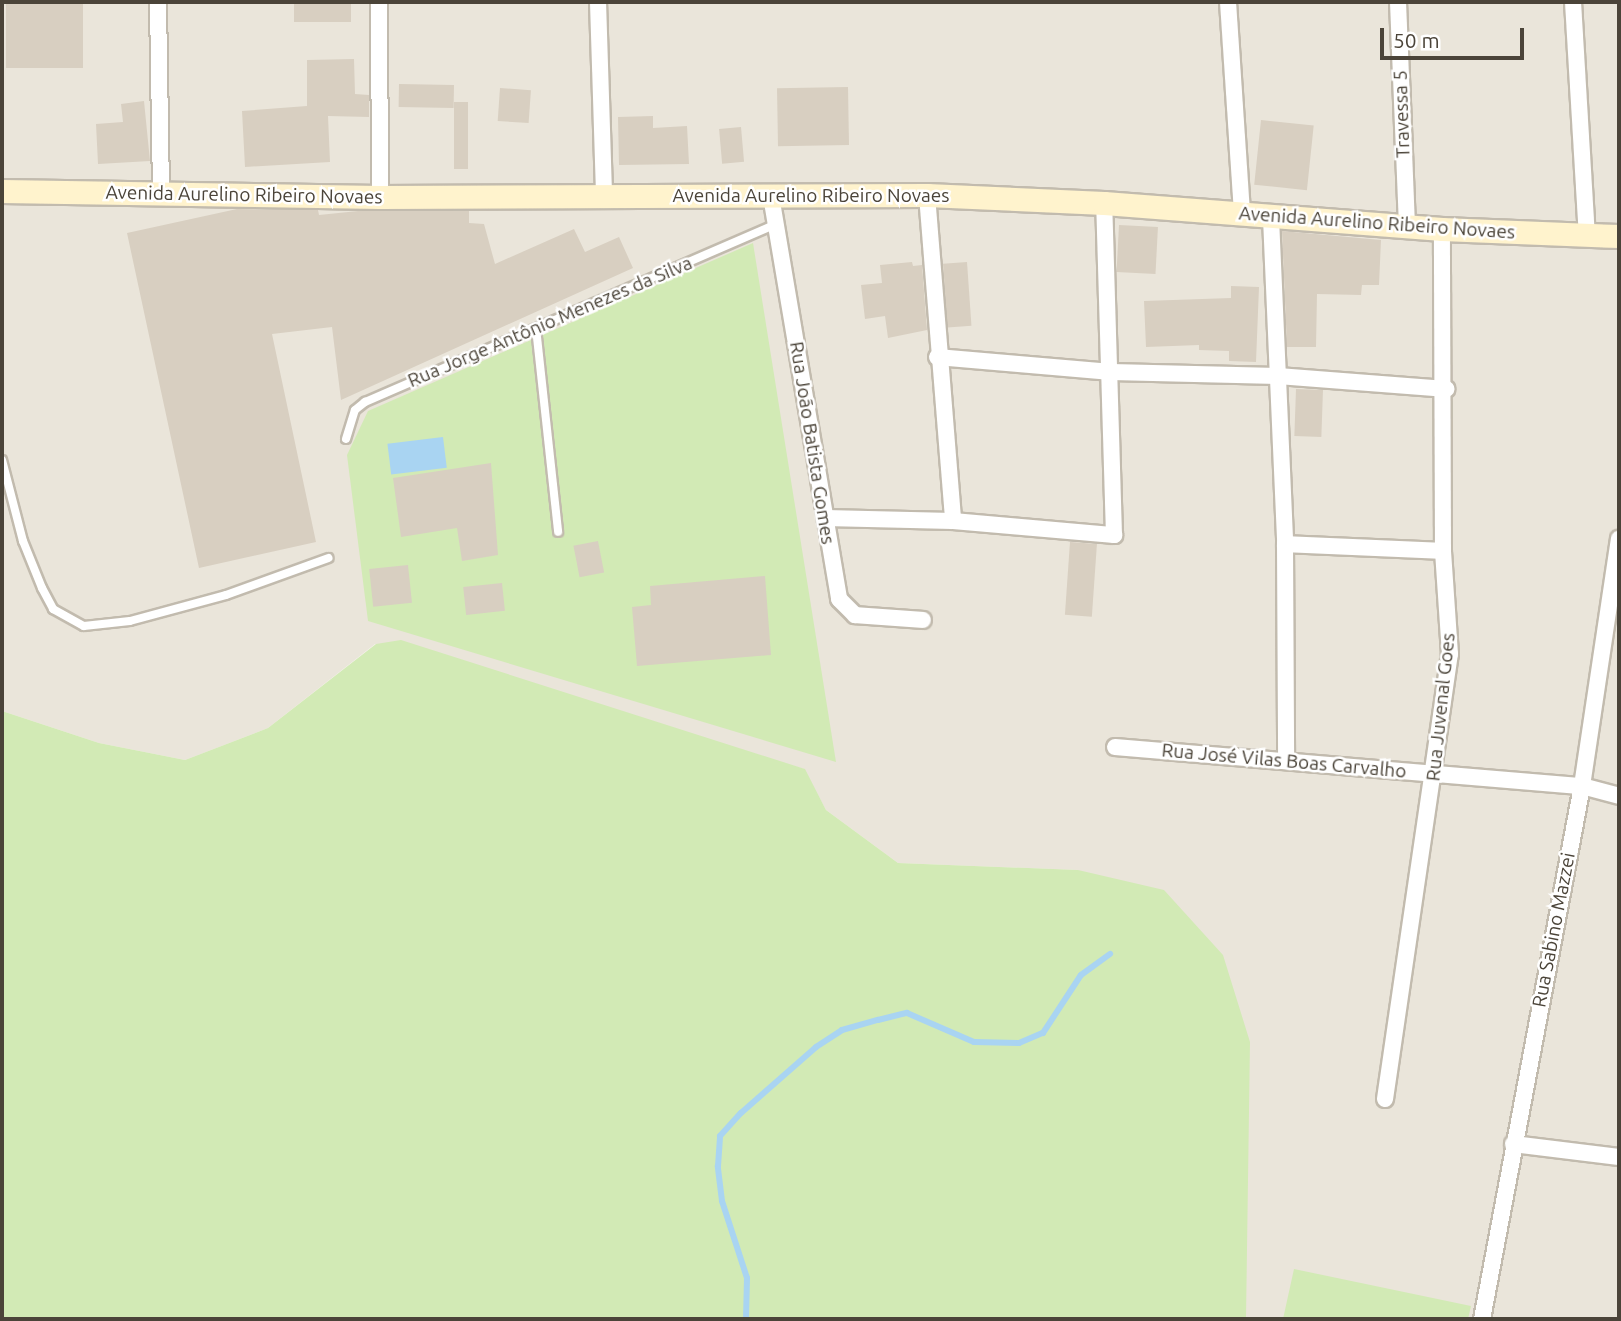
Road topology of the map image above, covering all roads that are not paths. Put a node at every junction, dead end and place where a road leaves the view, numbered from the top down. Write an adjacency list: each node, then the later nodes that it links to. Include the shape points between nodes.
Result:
1 (158, 2): 8 (street)
2 (379, 2): 12 (street)
3 (598, 2): 10 (street)
4 (1228, 2): 14 (street)
5 (1398, 2): 17 (street, Travessa 5)
6 (1573, 2): 19 (street)
7 (2, 191): 8 (street, Avenida Aurelino Ribeiro Novaes)
8 (161, 194): 12 (street, Avenida Aurelino Ribeiro Novaes)
9 (927, 195): 11 (street, Avenida Aurelino Ribeiro Novaes); 13 (street, Avenida Aurelino Ribeiro Novaes); 22 (street)
10 (604, 196): 11 (street, Avenida Aurelino Ribeiro Novaes); 12 (street, Avenida Aurelino Ribeiro Novaes)
11 (771, 196): 16 (street, Rua João Batista Gomes)
12 (380, 197)
13 (1104, 203): 14 (street, Avenida Aurelino Ribeiro Novaes); 23 (street)
14 (1242, 215): 15 (street, Avenida Aurelino Ribeiro Novaes)
15 (1271, 218): 17 (street, Avenida Aurelino Ribeiro Novaes); 24 (street)
16 (775, 225): 21 (lane, Rua Jorge Antônio Menezes da Silva); 28 (street, Rua João Batista Gomes)
17 (1407, 225): 18 (street, Avenida Aurelino Ribeiro Novaes)
18 (1442, 229): 19 (street, Avenida Aurelino Ribeiro Novaes); 25 (street, Rua Juvenal Goes)
19 (1587, 235): 20 (street, Avenida Aurelino Ribeiro Novaes)
20 (1619, 236)
21 (536, 328): 26 (lane, Rua Jorge Antônio Menezes da Silva, via 365,402 355,410); 30 (lane)
22 (937, 357): 23 (street); 29 (street)
23 (1111, 372): 24 (street); 29 (street, via 1113,535)
24 (1278, 376): 25 (street); 32 (street)
25 (1446, 390): 33 (street, Rua Juvenal Goes)
26 (346, 439)
27 (2, 460): 34 (lane, via 23,541 42,588 53,609 84,626 130,621 214,598)
28 (825, 518): 29 (street); 35 (street, Rua João Batista Gomes, via 842,606 855,615)
29 (953, 521)
30 (558, 533)
31 (1619, 539): 39 (street, Rua Sabino Mazzei)
32 (1284, 544): 33 (street); 37 (street)
33 (1443, 551): 38 (street, Rua Juvenal Goes, via 1450,654)
34 (328, 558)
35 (923, 620)
36 (1115, 747): 37 (street, Rua José Vilas Boas Carvalho)
37 (1286, 760): 38 (street, Rua José Vilas Boas Carvalho)
38 (1435, 774): 39 (street, Rua José Vilas Boas Carvalho); 41 (street, Rua Juvenal Goes)
39 (1582, 786): 40 (street, Rua José Vilas Boas Carvalho); 42 (street, Rua Sabino Mazzei)
40 (1619, 796)
41 (1385, 1099)
42 (1513, 1143): 43 (street); 44 (street, Rua Sabino Mazzei)
43 (1619, 1157)
44 (1482, 1319)

